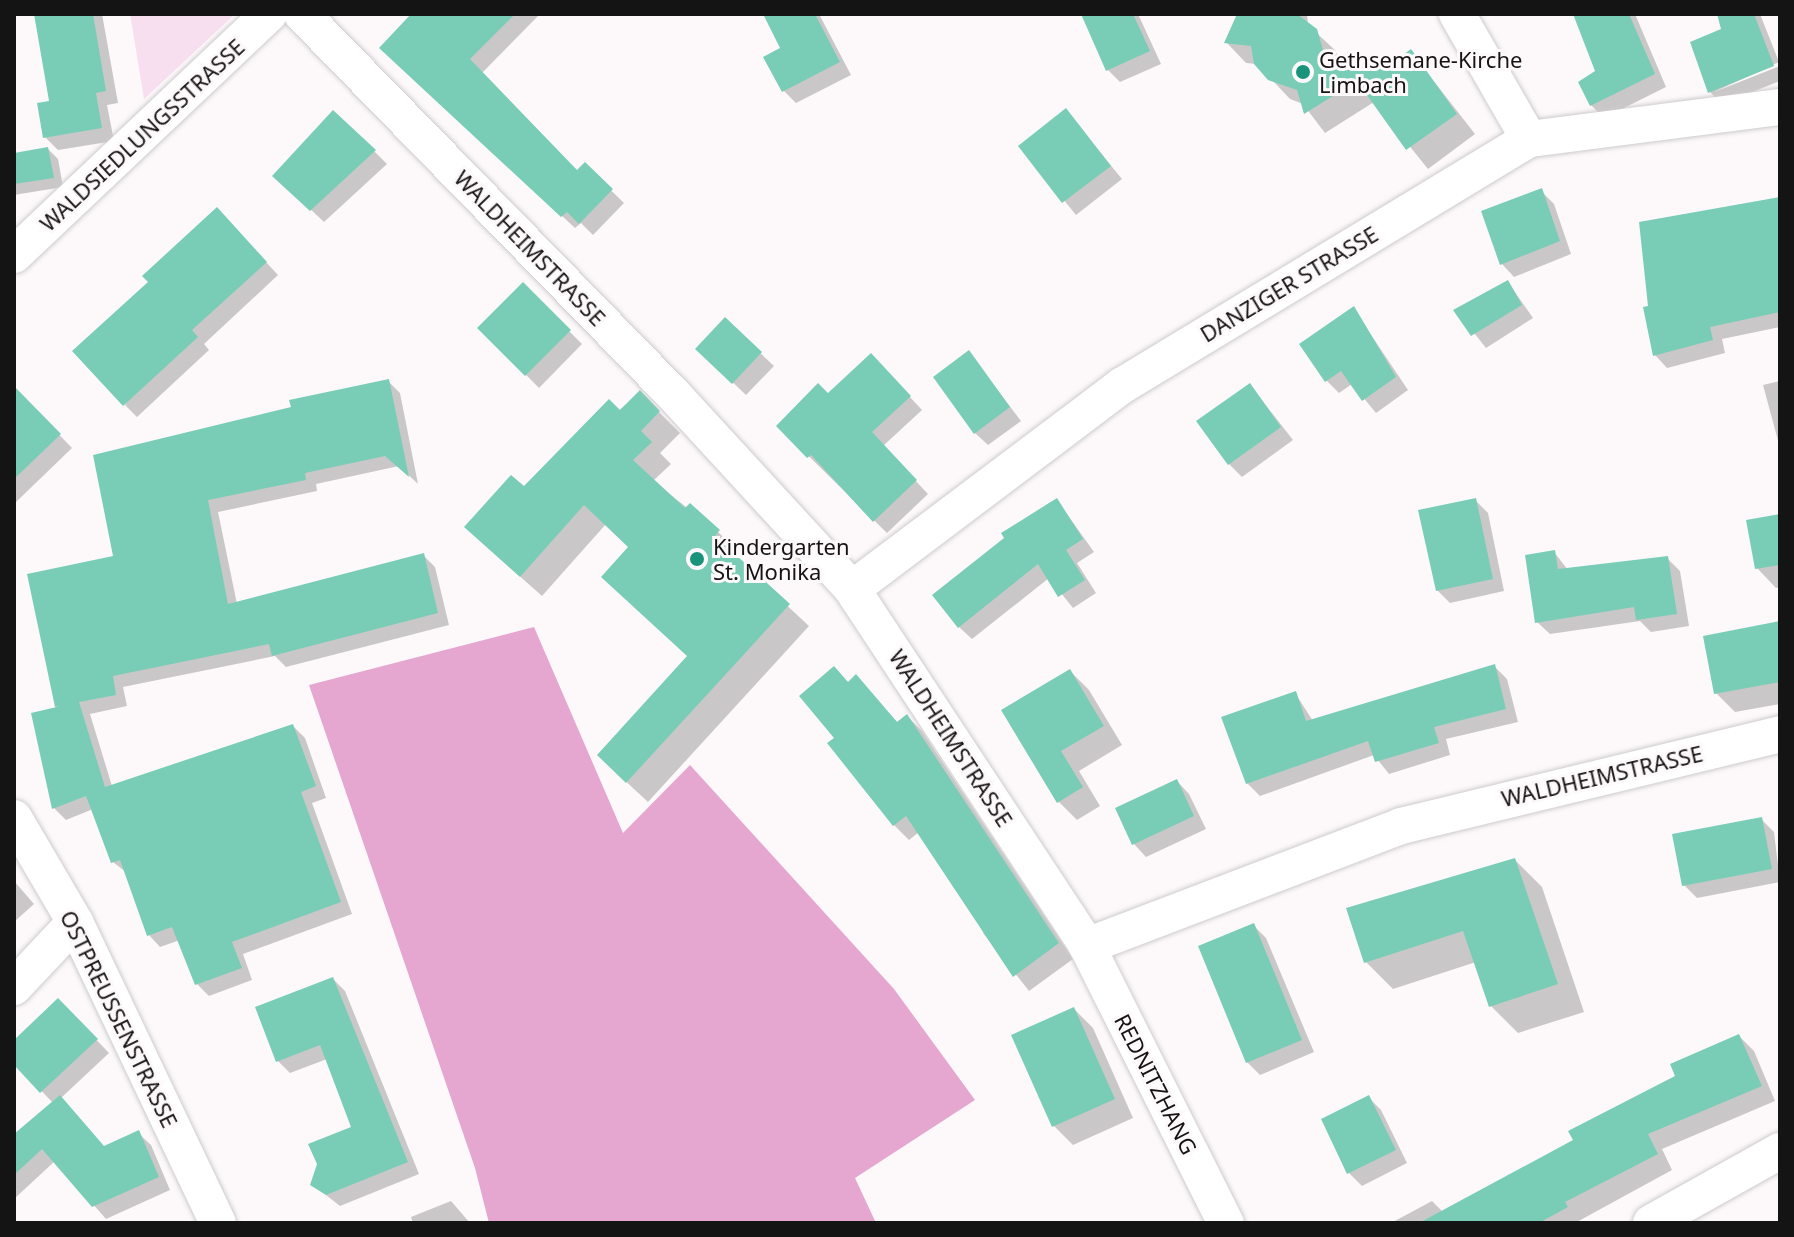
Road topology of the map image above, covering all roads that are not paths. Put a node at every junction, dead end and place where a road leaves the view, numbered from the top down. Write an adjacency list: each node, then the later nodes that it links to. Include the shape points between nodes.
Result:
1 (269, 14): 6 (street, WALDSIEDLUNGSSTRASSE)
2 (302, 14): 7 (street, WALDHEIMSTRASSE, via 673,394)
3 (1457, 14): 5 (street)
4 (1780, 107): 5 (street, DANZIGER STRASSE)
5 (1529, 139): 7 (street, DANZIGER STRASSE, via 1123,385)
6 (14, 255)
7 (852, 589): 11 (street, WALDHEIMSTRASSE)
8 (1780, 734): 11 (street, WALDHEIMSTRASSE, via 1401,826)
9 (14, 818): 10 (street, OSTPREUSSENSTRASSE)
10 (75, 922): 12 (street); 14 (street, OSTPREUSSENSTRASSE)
11 (1087, 946): 15 (street, REDNITZHANG)
12 (14, 987)
13 (1780, 1151): 16 (street)
14 (218, 1223)
15 (1226, 1223)
16 (1651, 1223)

